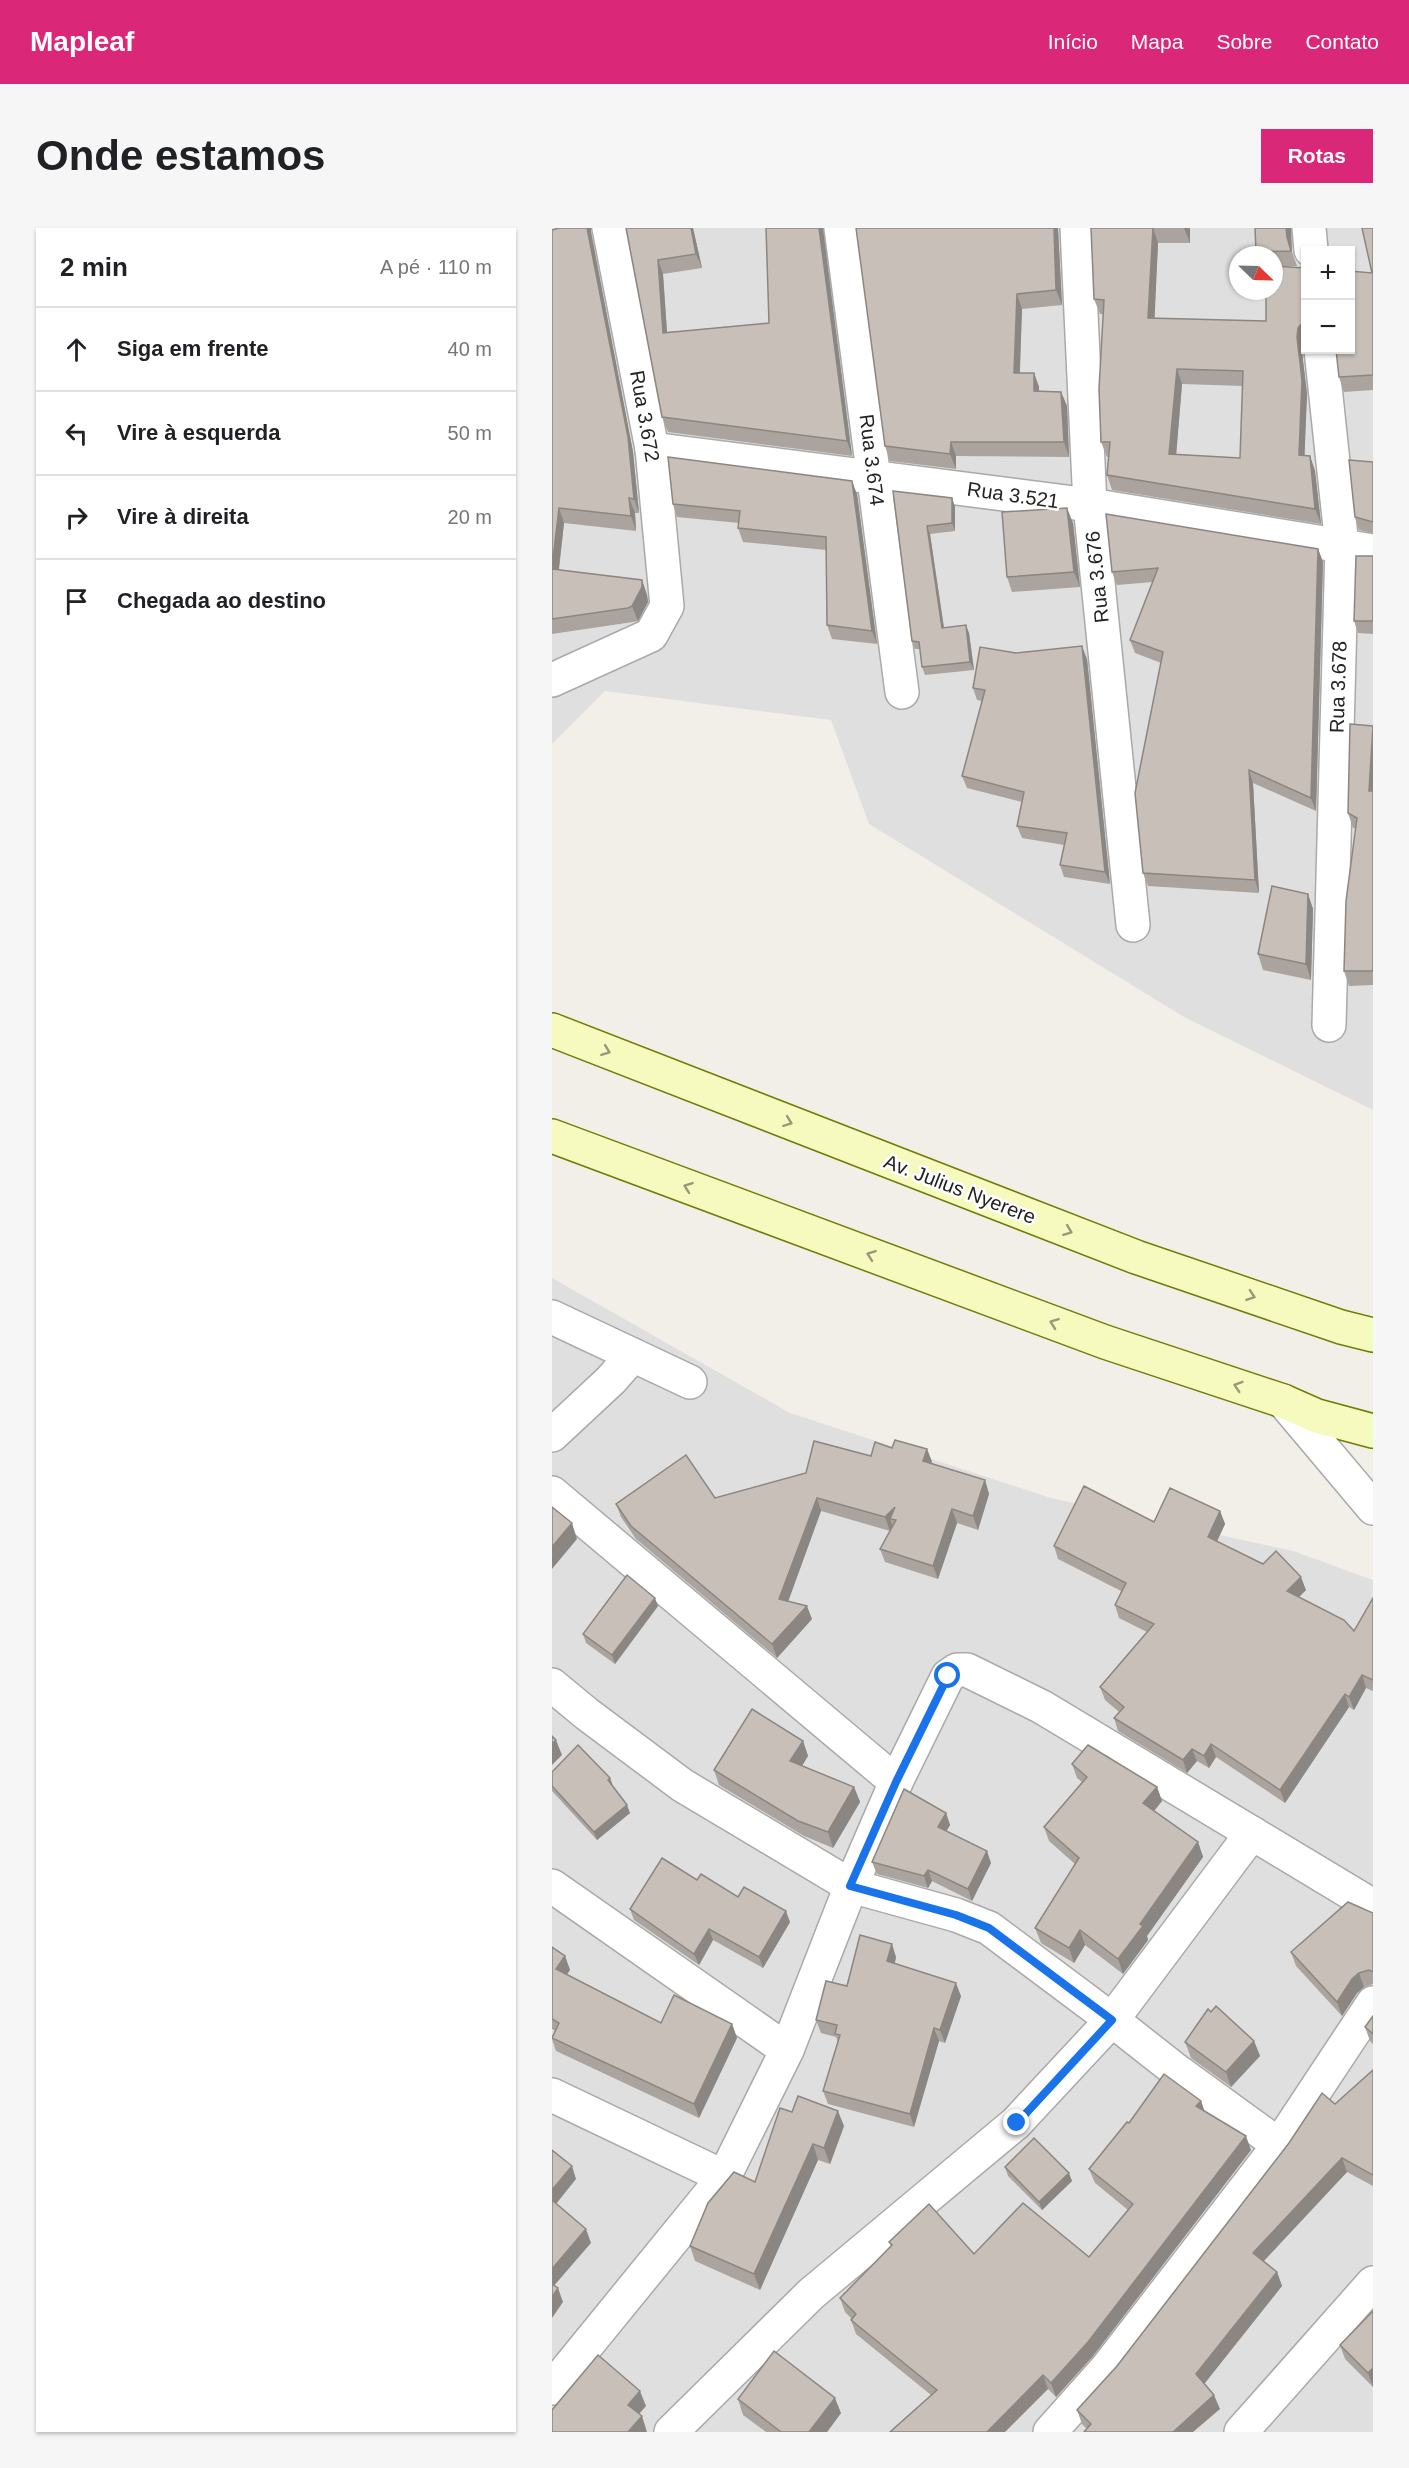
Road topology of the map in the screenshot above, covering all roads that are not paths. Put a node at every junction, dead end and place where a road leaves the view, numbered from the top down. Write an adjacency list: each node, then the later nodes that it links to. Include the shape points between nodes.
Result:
1 (609, 228): 7 (street, Rua 3.672)
2 (841, 228): 8 (street, Rua 3.674)
3 (1077, 228): 9 (street, Rua 3.676)
4 (1309, 228): 5 (street)
5 (1311, 246)
6 (1323, 354): 10 (street, Rua 3.678)
7 (652, 449): 8 (street, Rua 3.521); 11 (street, Rua 3.672, via 667,606 651,635)
8 (875, 477): 9 (street, Rua 3.521); 12 (street, Rua 3.674)
9 (1090, 505): 10 (street, Rua 3.521); 13 (street, Rua 3.676)
10 (1357, 549): 14 (street, Rua 3.678)
11 (552, 680)
12 (902, 693)
13 (1133, 925)
14 (1329, 1026)
15 (552, 1030): 18 (main road, Av. Julius Nyerere, one-way to 18, via 1136,1257)
16 (552, 1136): 21 (main road, one-way to 16, via 1105,1342)
17 (552, 1317): 19 (street)
18 (1373, 1335)
19 (633, 1355): 20 (street); 23 (street)
20 (690, 1382)
21 (1283, 1401): 22 (main road, via 1317,1416); 25 (street)
22 (1373, 1431)
23 (552, 1435)
24 (552, 1493): 27 (street)
25 (1373, 1508)
26 (552, 1685): 30 (street, via 682,1785)
27 (896, 1782): 28 (street, via 948,1676 957,1670 968,1670 1042,1707); 30 (street)
28 (1252, 1833): 31 (street); 33 (street)
29 (552, 1886): 34 (street)
30 (850, 1886): 33 (street, via 989,1928); 34 (street)
31 (1373, 1906)
32 (1373, 2003): 36 (street)
33 (1112, 2020): 36 (street); 40 (street, via 1017,2123 811,2294)
34 (787, 2050): 37 (street)
35 (552, 2095): 37 (street)
36 (1278, 2145): 41 (street, via 1107,2368)
37 (724, 2177): 39 (street)
38 (1373, 2283): 42 (street)
39 (552, 2388)
40 (671, 2432)
41 (1050, 2432)
42 (1241, 2432)

